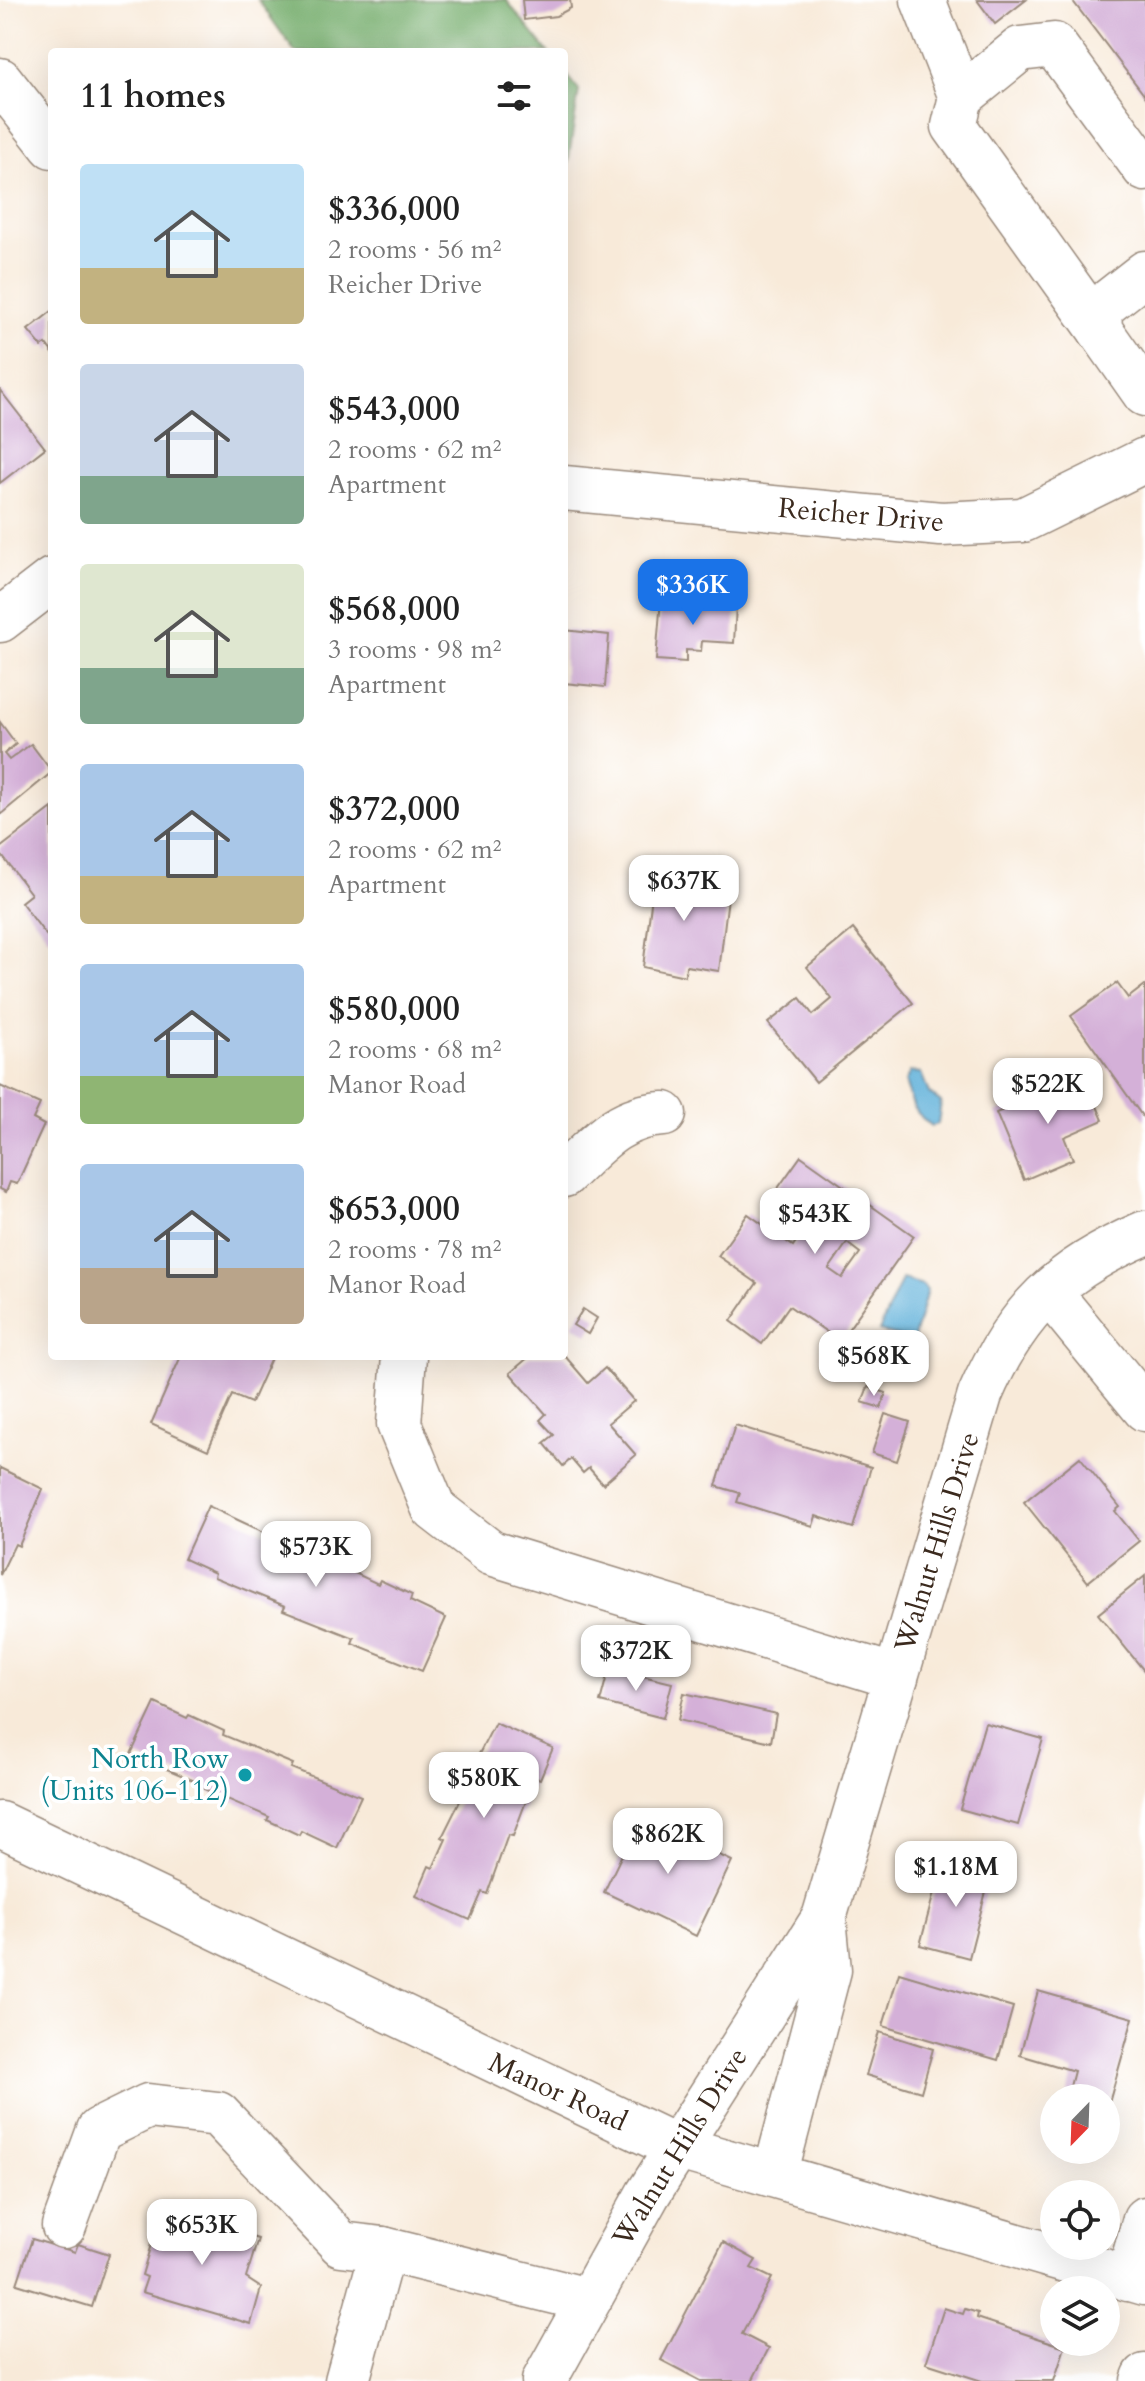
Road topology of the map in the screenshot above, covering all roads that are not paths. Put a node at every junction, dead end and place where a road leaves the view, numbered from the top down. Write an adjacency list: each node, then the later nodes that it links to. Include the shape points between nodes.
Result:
1 (923, 0): 3 (street)
2 (0, 80): 4 (street)
3 (961, 97): 5 (street, via 1020,49 1054,45); 7 (street, via 954,126)
4 (48, 141)
5 (1145, 169)
6 (1145, 273): 7 (street, via 1099,309)
7 (1100, 330): 8 (street)
8 (1145, 394)
9 (1145, 460): 10 (street, Reicher Drive, via 1023,520 955,524)
10 (568, 488)
11 (48, 591): 12 (street)
12 (0, 620)
13 (664, 1114): 14 (street, via 641,1115 617,1125)
14 (568, 1171)
15 (1145, 1233): 16 (street, Walnut Hills Drive, via 1078,1267)
16 (1049, 1292): 18 (street); 19 (street, Walnut Hills Drive, via 1019,1320 980,1395)
17 (404, 1360): 19 (street, via 399,1424 434,1509 491,1553)
18 (1145, 1409)
19 (896, 1677): 21 (street, Walnut Hills Drive)
20 (0, 1824): 22 (street, Manor Road)
21 (824, 1918): 22 (street, Walnut Hills Drive); 23 (street, Walnut Hills Drive, via 829,1970)
22 (676, 2147): 23 (street, Manor Road); 28 (street, Walnut Hills Drive)
23 (775, 2175): 27 (street, Manor Road)
24 (1145, 2219): 27 (street)
25 (64, 2226): 26 (street, via 99,2130 148,2106 218,2114 341,2244)
26 (383, 2249): 28 (street); 29 (street)
27 (1137, 2281)
28 (588, 2300): 30 (street, Walnut Hills Drive)
29 (347, 2381)
30 (544, 2381)

